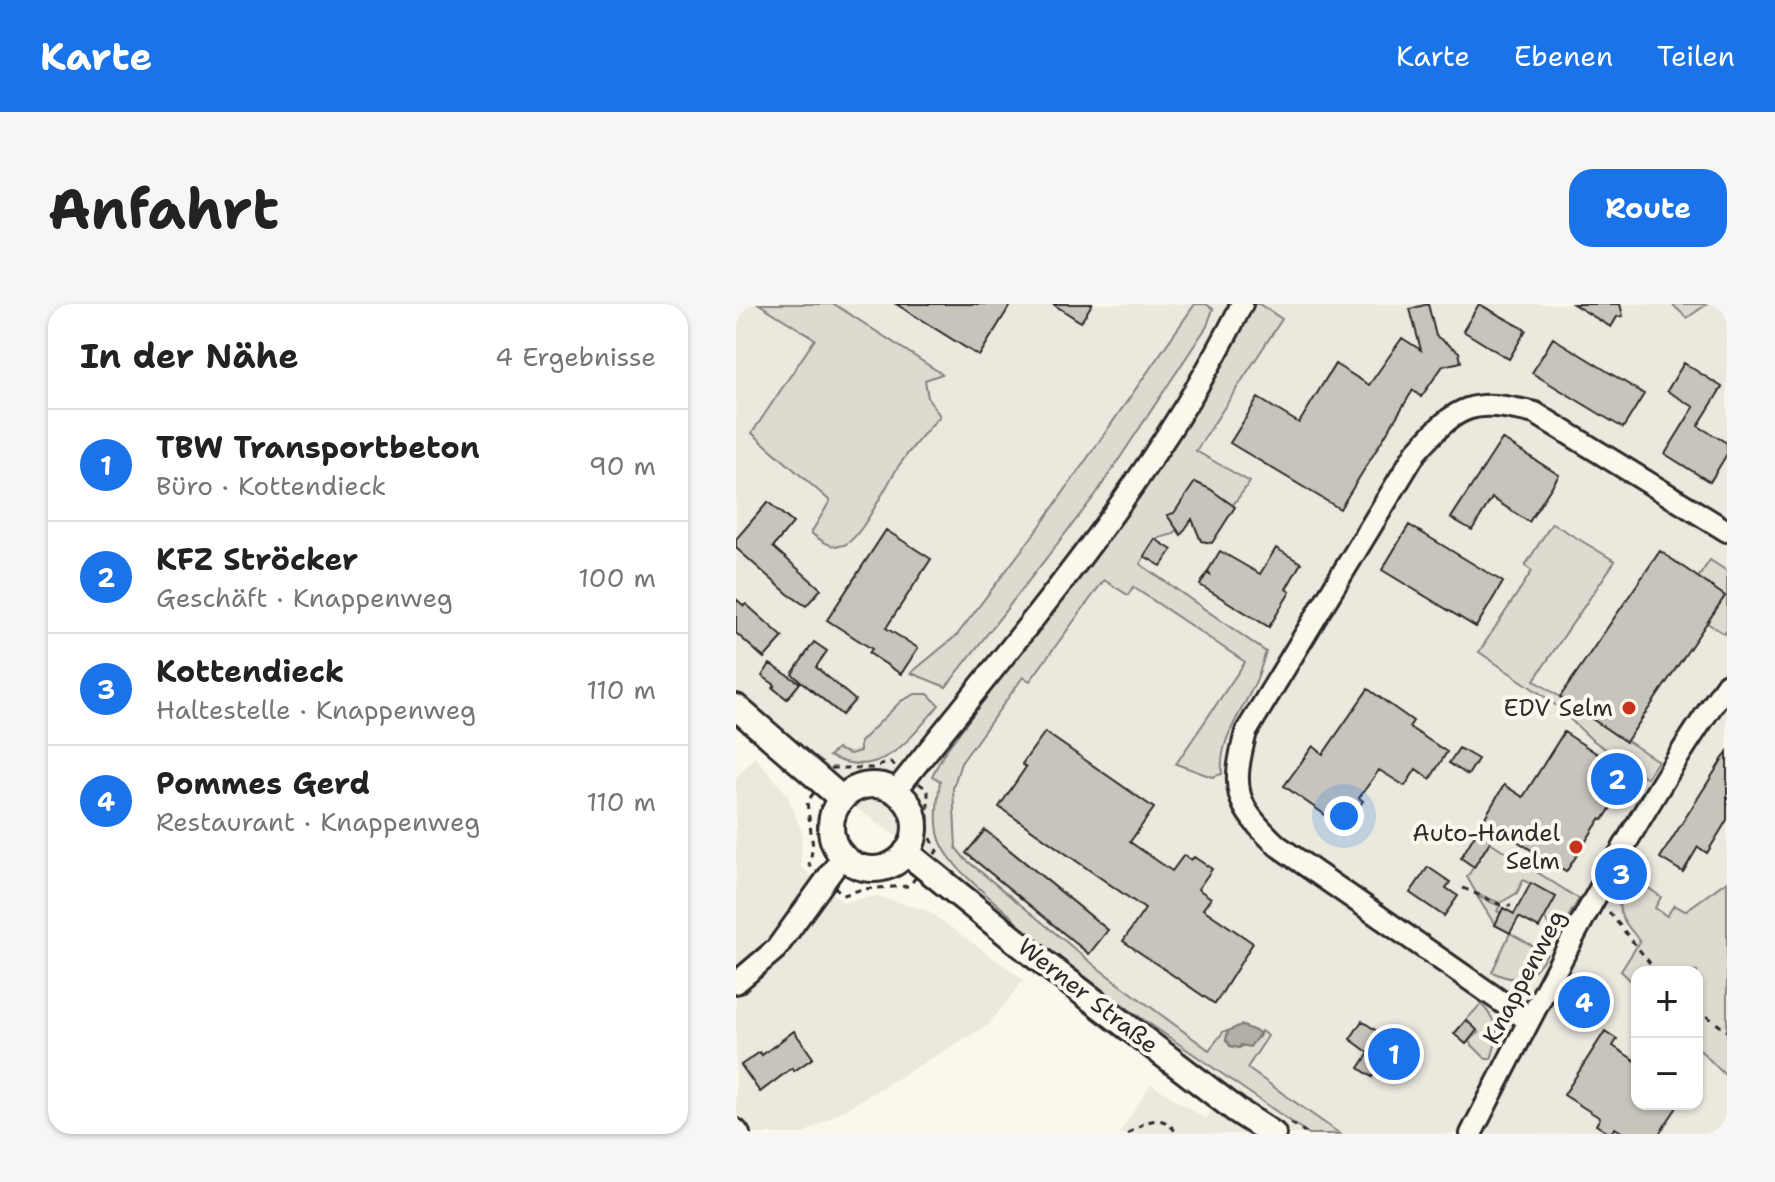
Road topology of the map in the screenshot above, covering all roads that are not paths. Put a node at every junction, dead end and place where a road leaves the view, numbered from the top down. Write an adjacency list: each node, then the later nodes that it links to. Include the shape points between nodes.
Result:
1 (1236, 307): 5 (street, via 1205,376 1162,444 1085,551)
2 (1727, 531): 10 (street, via 1535,413 1499,404 1470,406 1443,421 1416,452 1246,732 1237,768 1239,799 1253,823 1278,846)
3 (1727, 684): 10 (street, Knappenweg, via 1597,896)
4 (736, 707): 6 (main road)
5 (900, 775): 6 (main road, via 884,787 861,787); 8 (main road, via 903,799 914,818)
6 (842, 799): 7 (main road, via 831,822 835,846)
7 (843, 856): 8 (main road, via 877,869); 9 (street, via 776,949)
8 (915, 860): 11 (main road, Werner Straße)
9 (736, 983)
10 (1529, 1021): 12 (street, Knappenweg)
11 (1273, 1134)
12 (1471, 1134)

